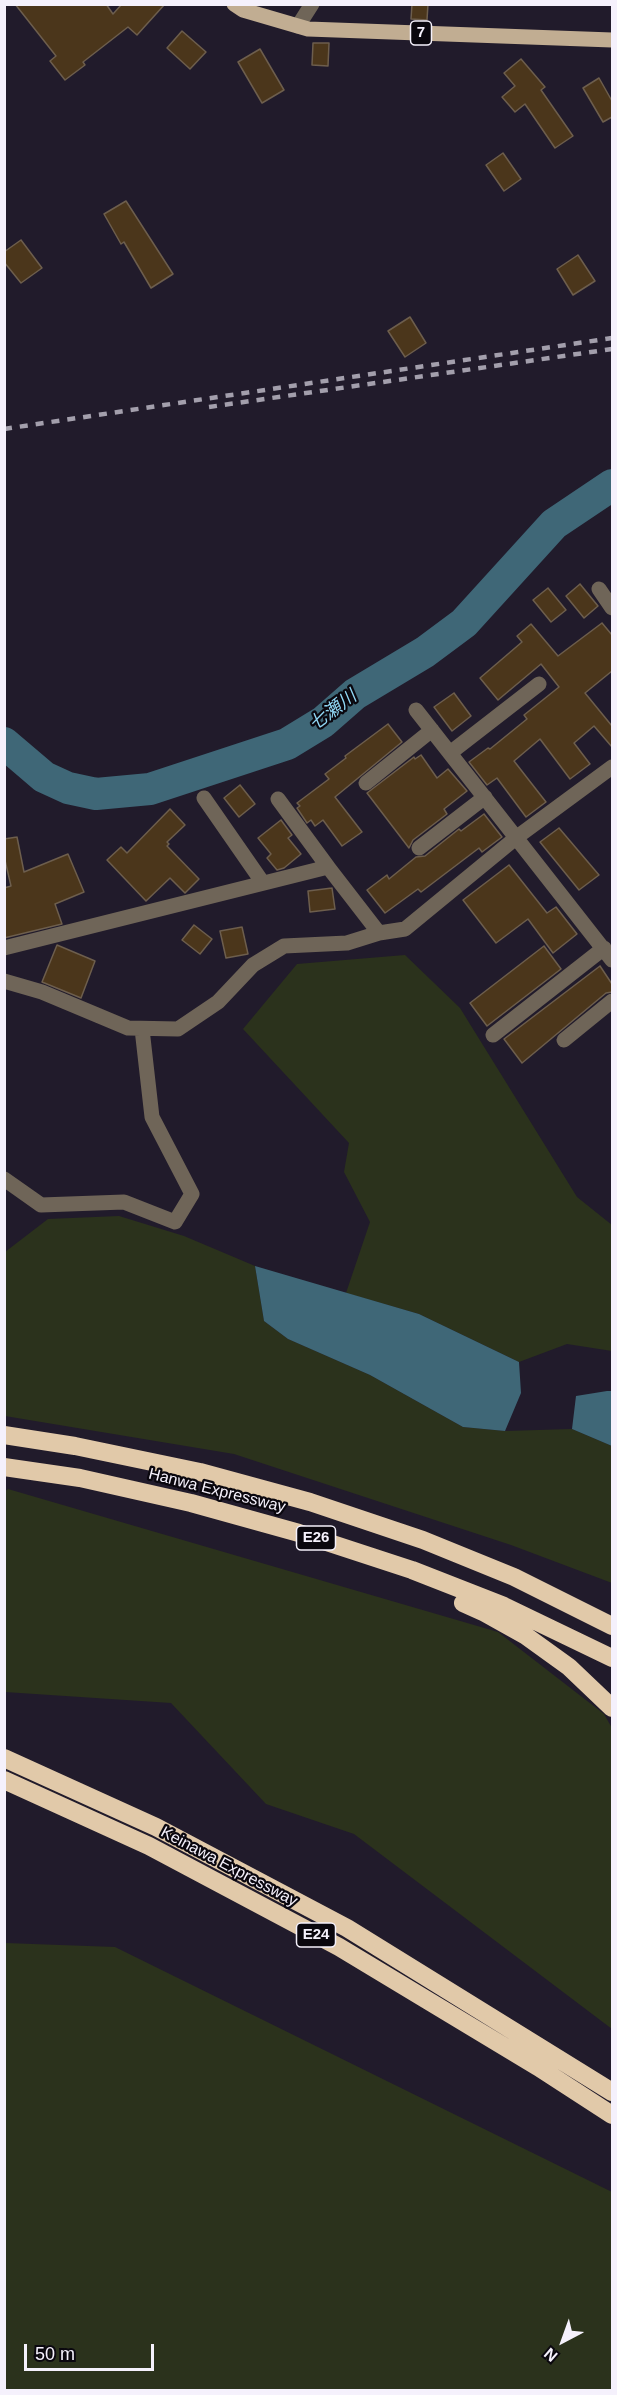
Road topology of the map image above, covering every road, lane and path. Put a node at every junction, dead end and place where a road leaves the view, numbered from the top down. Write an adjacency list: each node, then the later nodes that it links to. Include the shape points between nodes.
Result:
1 (234, 4): 3 (main road, 7)
2 (312, 4): 3 (street)
3 (298, 26): 4 (main road, 7)
4 (612, 40)
5 (599, 590): 6 (street)
6 (612, 608)
7 (539, 684): 10 (street)
8 (416, 710): 9 (street)
9 (432, 730): 10 (street); 12 (street)
10 (450, 753): 13 (street)
11 (612, 767): 16 (street)
12 (366, 783)
13 (486, 797): 16 (street); 17 (street)
14 (204, 798): 19 (street)
15 (278, 799): 18 (street)
16 (517, 837): 20 (street, via 405,929); 22 (street)
17 (419, 848)
18 (328, 867): 19 (street); 20 (street)
19 (263, 883): 21 (street)
20 (379, 933): 25 (street, via 347,943 284,946 253,965 218,1002 178,1029)
21 (4, 948)
22 (608, 954): 26 (street)
23 (4, 981): 25 (street, via 42,992 128,1028)
24 (612, 1001): 27 (street)
25 (142, 1029): 28 (street, via 152,1117 192,1194 175,1222 124,1202 41,1205)
26 (494, 1035)
27 (564, 1040)
28 (4, 1179)
29 (4, 1435): 32 (highway, Hanwa Expressway / E26, via 200,1472 299,1499 423,1540)
30 (4, 1467): 31 (highway, Hanwa Expressway / E26)
31 (80, 1478): 35 (highway, Hanwa Expressway / E26, via 191,1503 412,1570 504,1606); 36 (highway, via 300,1542 483,1612 569,1667)
32 (514, 1577): 33 (highway); 34 (highway, Hanwa Expressway / E26)
33 (612, 1611)
34 (612, 1626)
35 (612, 1658)
36 (612, 1708)
37 (4, 1758): 39 (highway, Keinawa Expressway / E24, via 156,1827 347,1928)
38 (4, 1780): 40 (highway, Keinawa Expressway / E24, via 149,1846 339,1947)
39 (612, 2092)
40 (612, 2115)

